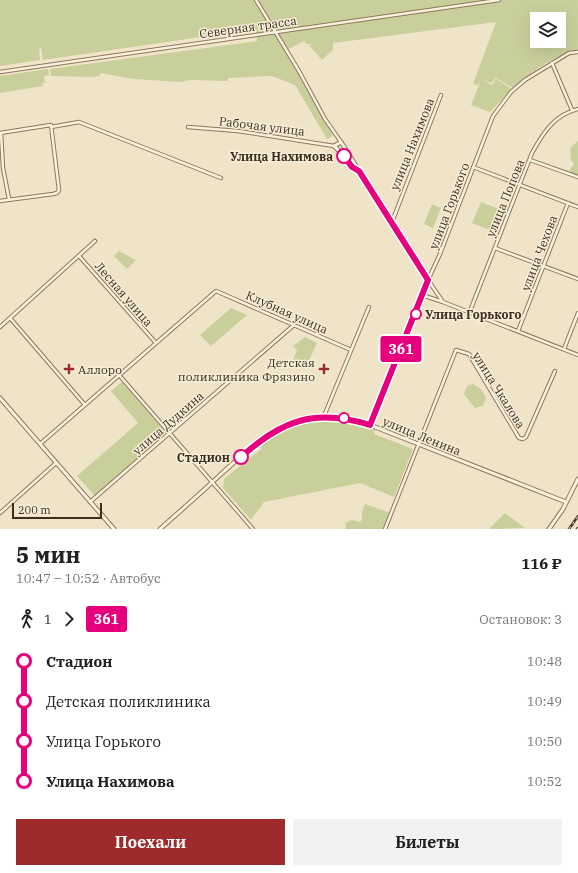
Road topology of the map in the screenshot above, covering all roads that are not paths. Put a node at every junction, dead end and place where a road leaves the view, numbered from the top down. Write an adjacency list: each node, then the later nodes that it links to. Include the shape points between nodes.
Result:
1 (256, 0): 3 (street)
2 (499, 0): 3 (street, Северная трасса)
3 (275, 33): 6 (street, Северная трасса); 13 (street)
4 (578, 52): 5 (street, улица Горького, via 569,53)
5 (552, 63): 9 (street); 16 (street, улица Горького, via 525,80 500,106 493,116)
6 (0, 72)
7 (441, 95): 26 (street, улица Нахимова)
8 (578, 109): 9 (street, улица Попова)
9 (572, 110): 15 (street, улица Попова, via 561,115 543,133)
10 (51, 127): 12 (street); 19 (street, via 79,122); 22 (street, via 59,190 57,193)
11 (188, 127): 14 (street, Рабочая улица, via 245,132)
12 (1, 133): 17 (street)
13 (341, 142): 14 (street); 18 (street)
14 (334, 146): 18 (street, via 352,167)
15 (530, 160): 20 (street); 21 (street, улица Попова)
16 (473, 167): 21 (street); 32 (street, улица Горького)
17 (2, 168): 22 (street)
18 (359, 171): 26 (street)
19 (221, 178)
20 (578, 178)
21 (520, 184): 24 (street); 28 (street, улица Попова)
22 (9, 199): 23 (street)
23 (0, 201)
24 (568, 203): 25 (street); 30 (street, улица Чехова)
25 (578, 207)
26 (392, 222): 32 (street)
27 (95, 241): 29 (street)
28 (495, 248): 30 (street); 36 (street, улица Попова)
29 (79, 256): 38 (street); 42 (street, Лесная улица)
30 (544, 266): 31 (street); 41 (street, улица Чехова)
31 (578, 279)
32 (428, 280): 33 (street, улица Горького); 34 (street)
33 (422, 295): 34 (street); 51 (street, улица Горького)
34 (443, 302): 36 (street)
35 (369, 307): 44 (street)
36 (470, 311): 41 (street)
37 (578, 313): 43 (street)
38 (10, 318): 40 (street); 49 (street)
39 (294, 325): 42 (street, Клубная улица, via 216,291); 44 (street, Клубная улица); 52 (street, улица Дудкина)
40 (0, 327)
41 (518, 331): 43 (street)
42 (156, 343): 47 (street)
43 (564, 349): 45 (street)
44 (351, 350): 50 (street)
45 (578, 355)
46 (555, 371): 54 (street, улица Чкалова, via 523,439 519,438 470,354 456,350)
47 (119, 375): 49 (street); 52 (street)
48 (0, 398): 53 (street)
49 (85, 405): 53 (street)
50 (324, 416): 51 (street, улица Ленина); 57 (street, улица Ленина, via 292,422 265,436)
51 (370, 425): 54 (street, улица Ленина)
52 (169, 434): 57 (street); 58 (street, улица Дудкина)
53 (40, 444): 55 (street)
54 (418, 444): 59 (street, улица Ленина); 64 (street)
55 (56, 463): 58 (street); 60 (street)
56 (578, 478): 59 (street)
57 (212, 483): 62 (street, улица Ленина); 63 (street)
58 (90, 502): 61 (street)
59 (566, 502): 65 (street)
60 (0, 513)
61 (114, 529)
62 (160, 529)
63 (253, 529)
64 (385, 529)
65 (549, 529)

